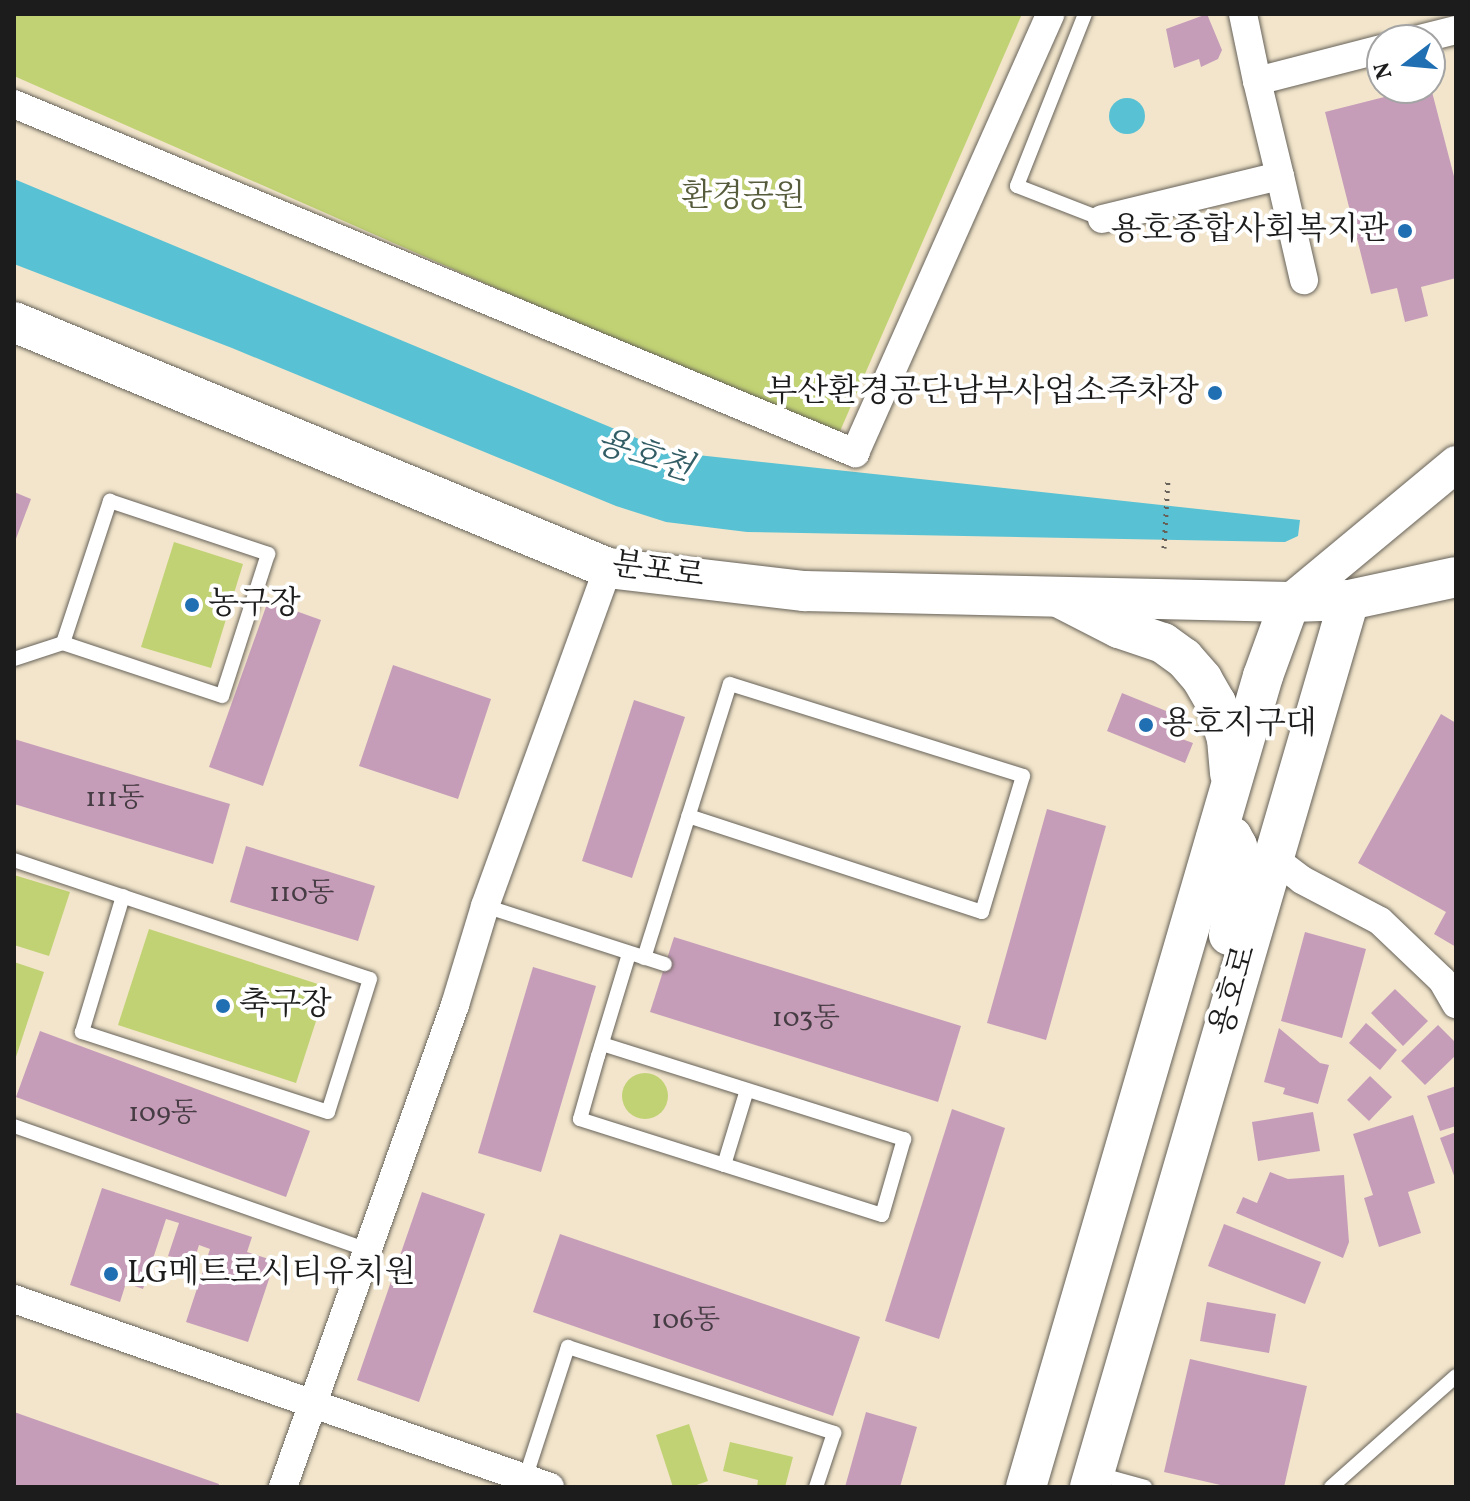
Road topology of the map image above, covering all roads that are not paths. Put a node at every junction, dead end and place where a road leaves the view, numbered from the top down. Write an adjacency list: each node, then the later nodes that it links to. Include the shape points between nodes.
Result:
1 (1050, 14): 6 (street, via 855,453)
2 (1085, 14): 8 (lane, via 1017,186)
3 (1243, 14): 5 (street)
4 (1366, 53): 5 (street)
5 (1257, 81): 7 (street)
6 (14, 104)
7 (1280, 176): 8 (street); 9 (street)
8 (1102, 219)
9 (1304, 280)
10 (14, 322): 13 (main road, 분포로)
11 (1456, 464): 12 (street)
12 (1407, 506): 16 (street); 17 (street)
13 (608, 568): 15 (main road, 분포로, via 804,591); 26 (street)
14 (1456, 577): 16 (main road)
15 (1055, 596): 17 (main road, 분포로); 20 (main road, via 1163,643 1184,658 1216,703 1227,739)
16 (1349, 600): 17 (main road, 분포로); 23 (main road, 용호로)
17 (1290, 602): 20 (main road, 용호로)
18 (63, 643): 18 (lane, via 110,501 268,554 222,696); 19 (lane)
19 (14, 659)
20 (1231, 787): 22 (main road, 용호로)
21 (688, 816): 21 (lane, via 730,684 1023,776 982,912); 28 (lane)
22 (1216, 838): 30 (main road, via 1232,837 1237,846 1238,889 1227,946); 44 (main road, 용호로)
23 (1273, 858): 30 (main road, 용호로); 31 (street, via 1302,880 1380,921 1442,980)
24 (14, 860): 25 (lane)
25 (123, 896): 25 (lane, via 370,979 328,1112 82,1032)
26 (485, 906): 27 (lane); 36 (street, via 455,1005)
27 (629, 954): 28 (lane); 32 (lane)
28 (644, 958): 29 (lane)
29 (665, 964)
30 (1237, 985): 40 (main road, 용호로)
31 (1456, 1004)
32 (602, 1044): 33 (lane); 35 (lane, via 580,1119)
33 (747, 1090): 35 (lane); 35 (lane, via 904,1139 882,1215)
34 (14, 1126): 36 (lane)
35 (724, 1165)
36 (366, 1249): 39 (street)
37 (14, 1299): 39 (street)
38 (1456, 1376): 46 (lane)
39 (312, 1404): 41 (street); 42 (street)
40 (1092, 1480): 45 (lane)
41 (537, 1483): 43 (lane, via 568,1347 834,1433)
42 (283, 1487)
43 (816, 1487)
44 (1026, 1487)
45 (1145, 1487)
46 (1331, 1487)

